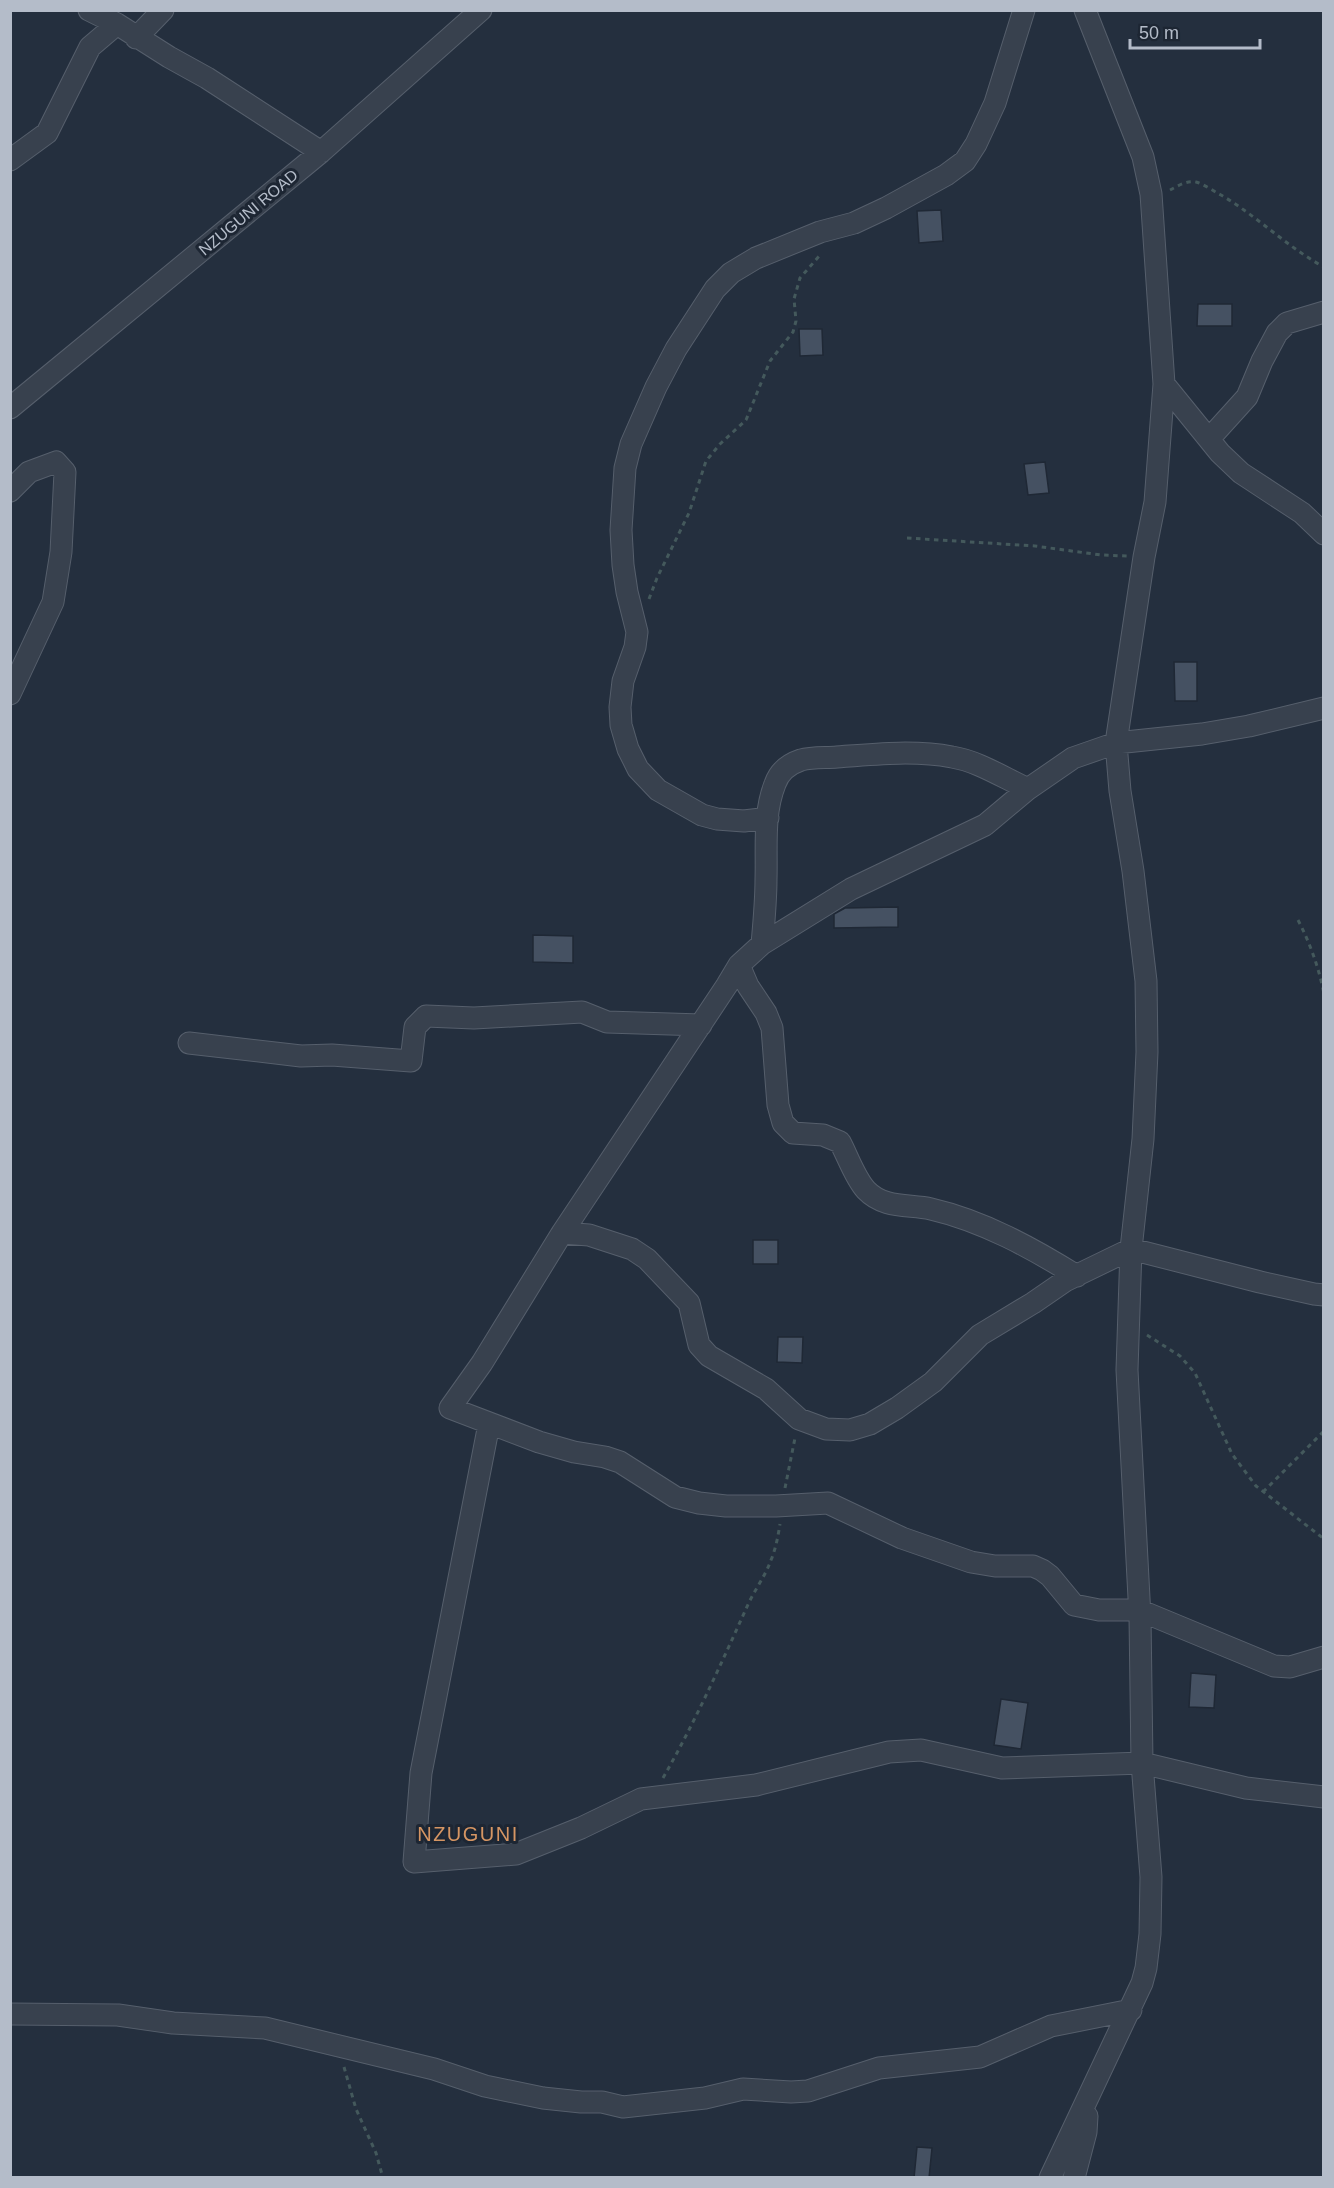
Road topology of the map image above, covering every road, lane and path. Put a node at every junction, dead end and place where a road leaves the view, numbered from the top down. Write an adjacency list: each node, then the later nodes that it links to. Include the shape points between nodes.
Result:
1 (89, 10): 6 (street)
2 (163, 10): 7 (street)
3 (481, 10): 8 (street, NZUGUNI ROAD)
4 (1024, 10): 26 (street, via 995,103 965,161 876,213 756,258 731,273 715,289 682,339 631,444 625,468 621,530 627,592 637,632 620,707 628,749 638,769 658,790 702,815 744,821)
5 (1085, 10): 10 (street, via 1143,157)
6 (117, 24): 7 (street); 9 (street, via 90,47 47,133)
7 (136, 38): 8 (street, via 207,78)
8 (321, 152): 15 (street, NZUGUNI ROAD)
9 (10, 160)
10 (1152, 207): 12 (path, via 1180,184 1194,182 1232,202); 14 (street)
11 (825, 250): 21 (path, via 800,278 794,299 793,332 770,361 746,420 706,461 689,513)
12 (1323, 267)
13 (1323, 312): 16 (street, via 1287,323 1277,333 1247,397)
14 (1164, 384): 16 (street); 20 (street, via 1155,502)
15 (10, 408)
16 (1209, 439): 18 (street, via 1241,474 1302,513)
17 (10, 491): 22 (street, via 29,472 56,462 65,472 61,552 53,602)
18 (1323, 534)
19 (907, 538): 20 (path)
20 (1143, 557): 24 (street)
21 (649, 599)
22 (10, 694)
23 (1323, 708): 24 (street, via 1214,732)
24 (1116, 743): 25 (street, via 1073,758); 34 (street, via 1146,981 1143,1139)
25 (1028, 789): 26 (street, via 953,757 894,754 802,760 784,770 775,783); 28 (street, via 985,825 851,889)
26 (768, 818): 28 (street)
27 (1298, 920): 30 (path, via 1317,966)
28 (762, 944): 29 (street)
29 (739, 965): 31 (street); 35 (street, via 772,1028 778,1104 783,1123 793,1133 823,1135 840,1142 866,1190 874,1196 893,1205 930,1209 994,1231)
30 (1323, 994)
31 (701, 1025): 32 (street, via 607,1022 582,1012 474,1018 426,1016 415,1027 411,1061 301,1056); 33 (street)
32 (189, 1044)
33 (562, 1233): 38 (street, via 589,1235 632,1249 647,1259 689,1303 702,1350 766,1389); 39 (street, via 450,1408)
34 (1131, 1249): 35 (street); 36 (street); 37 (street)
35 (1077, 1275): 38 (street, via 980,1335 933,1382 870,1424 850,1430 826,1429)
36 (1323, 1295)
37 (1129, 1322): 41 (path, via 1188,1363 1232,1454); 44 (street, via 1127,1370)
38 (799, 1419): 42 (path)
39 (489, 1424): 42 (street, via 560,1449 620,1462 675,1497 726,1506); 47 (street, via 420,1773 414,1862 516,1854 632,1802)
40 (1323, 1431): 41 (path)
41 (1263, 1492): 43 (path)
42 (782, 1505): 44 (street, via 828,1503 902,1538 971,1562 1033,1566 1042,1570 1074,1605 1099,1610); 47 (path, via 771,1560 682,1745)
43 (1323, 1539)
44 (1139, 1610): 45 (street, via 1274,1666); 46 (street)
45 (1323, 1657)
46 (1142, 1763): 47 (street, via 1002,1768 906,1750 756,1785); 48 (street, via 1246,1788); 49 (street, via 1150,1934 1142,1983)
47 (652, 1797)
48 (1323, 1797)
49 (1131, 2010): 51 (street, via 1051,2026 970,2059 879,2068 808,2091 743,2089 638,2107 514,2093); 52 (street)
50 (10, 2014): 51 (street, via 118,2015 173,2023 265,2028)
51 (338, 2045): 53 (path, via 356,2109)
52 (1085, 2104): 54 (street); 55 (street, via 1086,2132)
53 (383, 2178)
54 (1050, 2178)
55 (1074, 2178)

